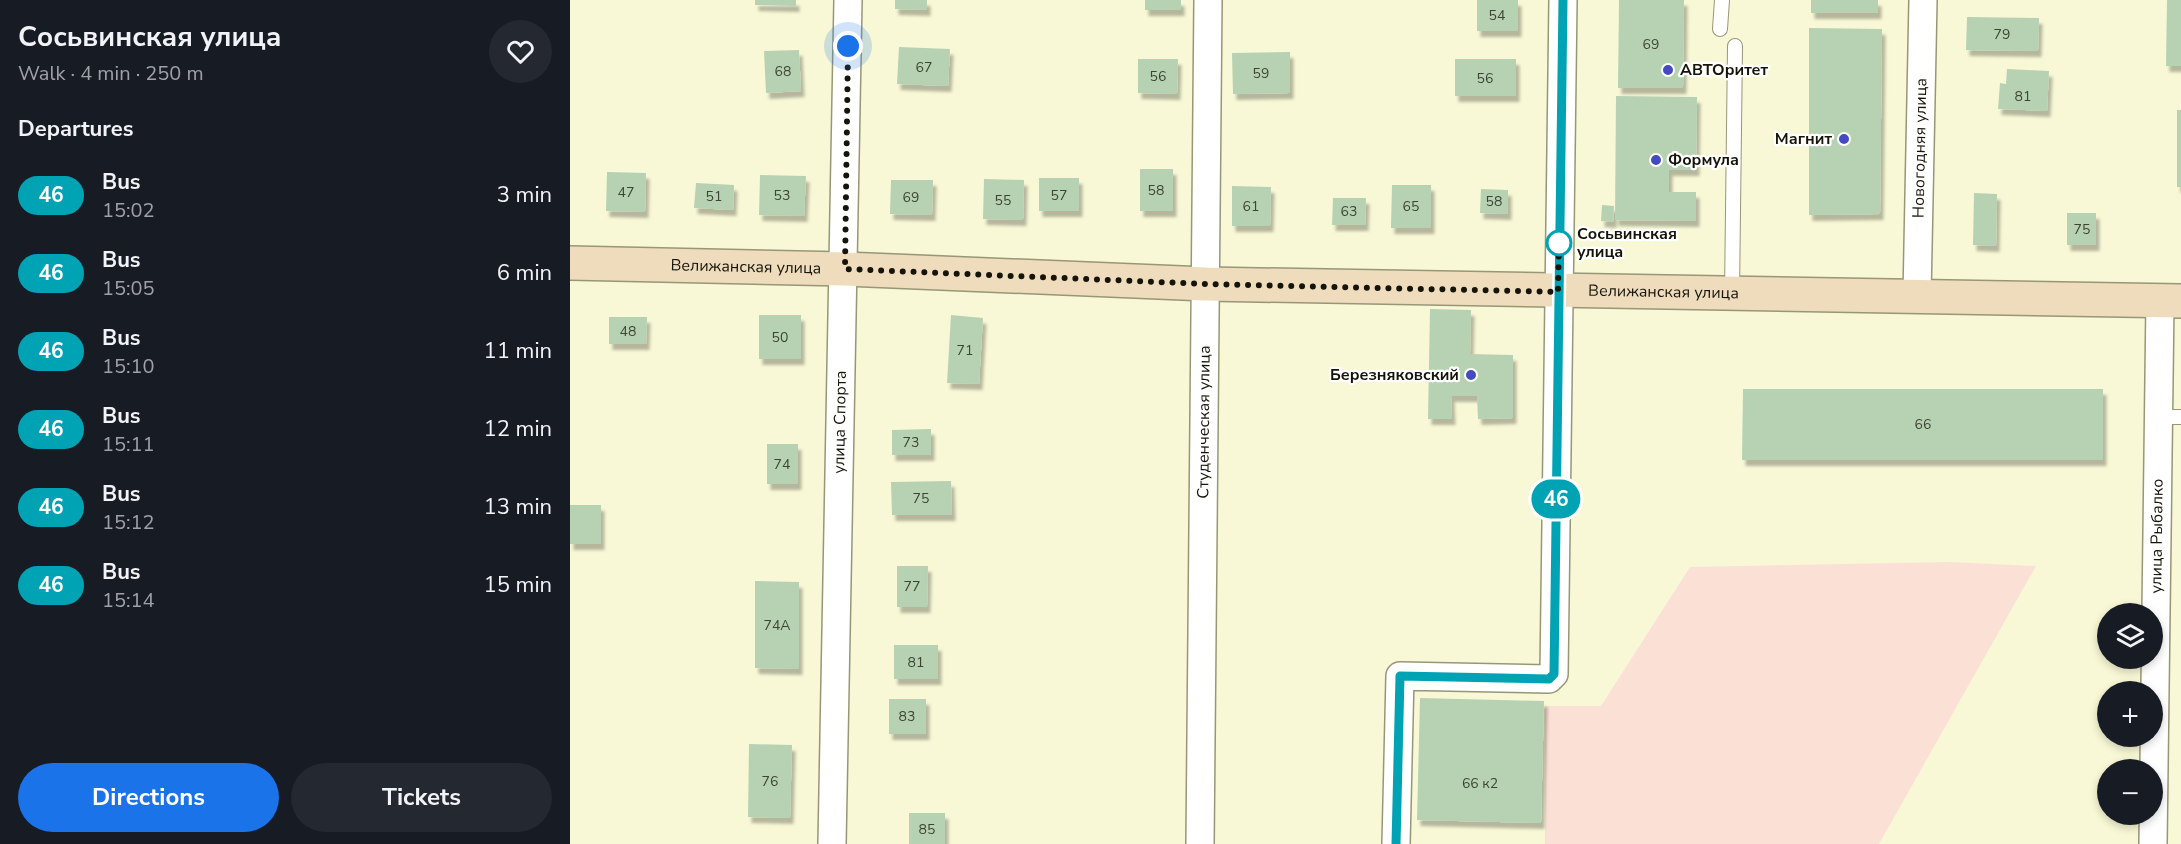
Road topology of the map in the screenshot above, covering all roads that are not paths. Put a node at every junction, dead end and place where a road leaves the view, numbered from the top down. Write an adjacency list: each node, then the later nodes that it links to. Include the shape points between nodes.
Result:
1 (848, 0): 9 (street, улица Спорта)
2 (1208, 0): 10 (street, Студенческая улица)
3 (1563, 0): 11 (street)
4 (1722, 0): 6 (lane)
5 (1923, 0): 13 (street, Новогодняя улица)
6 (1720, 29)
7 (1735, 46): 12 (lane)
8 (570, 263): 9 (street, Велижанская улица)
9 (845, 269): 10 (street, Велижанская улица); 16 (street, улица Спорта)
10 (1206, 284): 11 (street, Велижанская улица); 17 (street, Студенческая улица)
11 (1558, 292): 12 (street, Велижанская улица); 18 (street, via 1554,674 1549,679 1400,676)
12 (1732, 294): 13 (street, Велижанская улица)
13 (1917, 296): 14 (street, Велижанская улица)
14 (2171, 301): 15 (street, улица Рыбалко)
15 (2170, 417): 19 (street, улица Рыбалко)
16 (832, 844)
17 (1200, 844)
18 (1396, 844)
19 (2153, 844)

